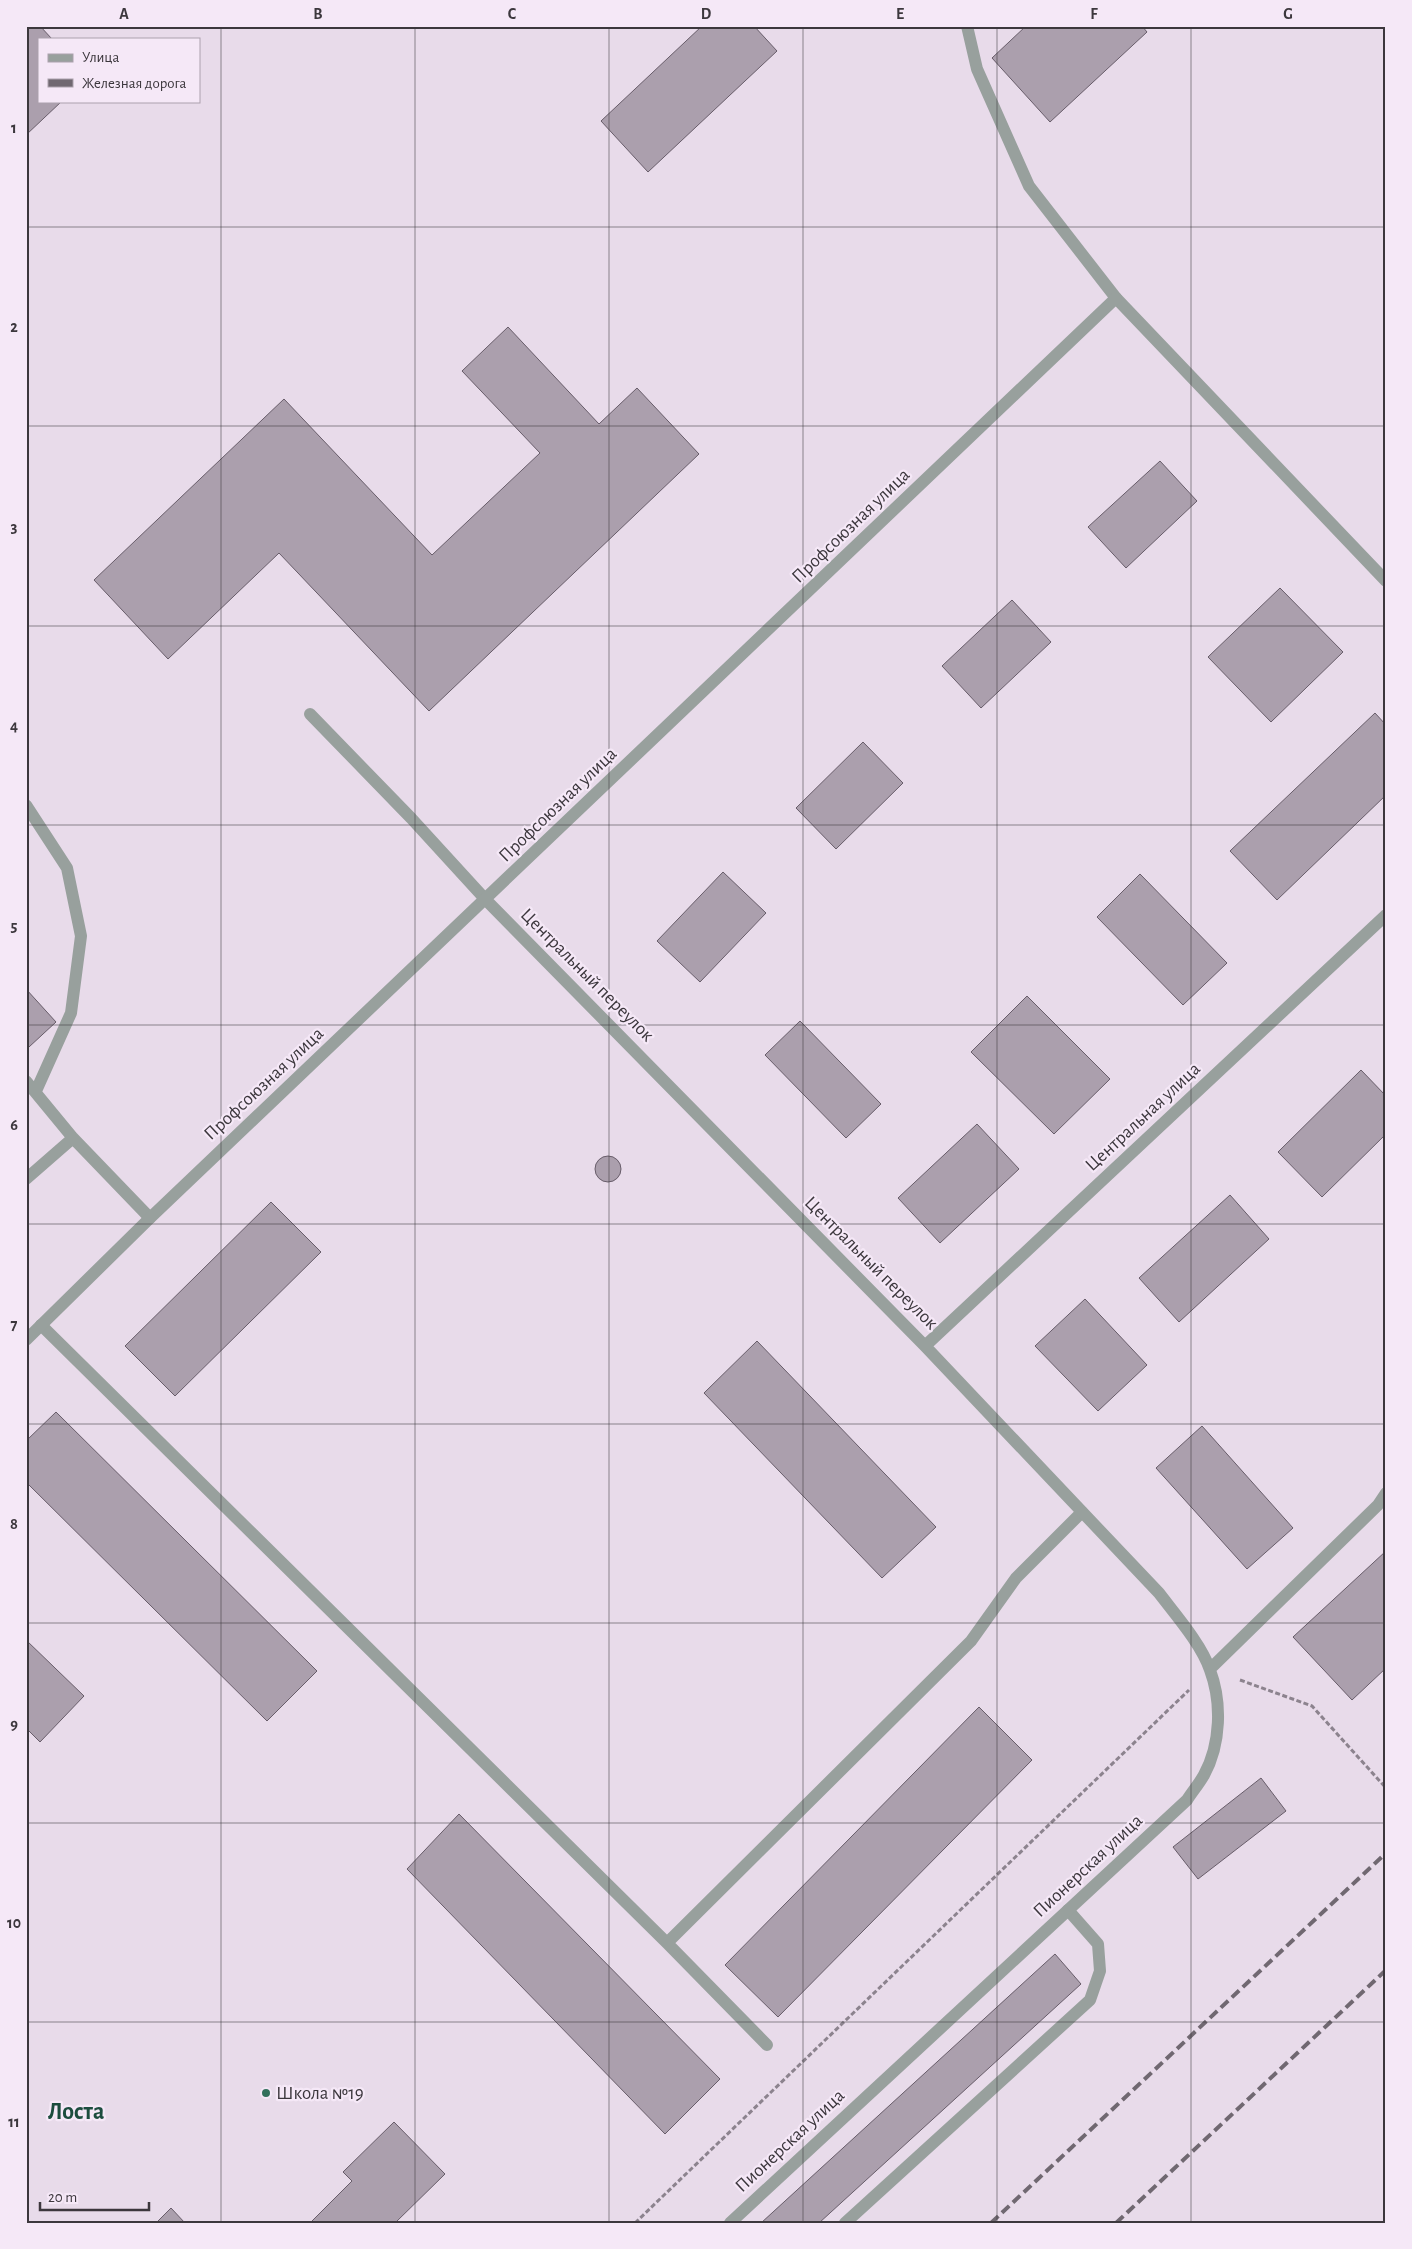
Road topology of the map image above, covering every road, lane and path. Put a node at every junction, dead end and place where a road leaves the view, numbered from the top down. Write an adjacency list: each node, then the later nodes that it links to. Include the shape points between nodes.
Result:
1 (967, 26): 2 (street, via 977,69 1029,186)
2 (1116, 298): 3 (street); 6 (street, Профсоюзная улица)
3 (1386, 580)
4 (310, 714): 6 (street, Центральный переулок)
5 (26, 805): 9 (street, via 67,868 81,936 70,1013)
6 (486, 900): 12 (street, Профсоюзная улица); 15 (street, Центральный переулок)
7 (1386, 915): 15 (street, Центральная улица)
8 (26, 1081): 9 (street)
9 (36, 1091): 10 (street)
10 (73, 1138): 11 (street); 12 (street)
11 (26, 1179)
12 (150, 1218): 13 (street, Профсоюзная улица)
13 (41, 1325): 14 (street, Профсоюзная улица); 21 (street)
14 (26, 1340)
15 (926, 1346): 17 (street, Центральный переулок)
16 (1386, 1494): 18 (street)
17 (1082, 1512): 18 (street, Центральный переулок, via 1159,1593 1189,1633); 21 (street, via 1016,1578 971,1641)
18 (1210, 1669): 19 (path, via 1312,1706); 20 (street, Пионерская улица, via 1218,1707 1215,1744 1205,1774 1187,1800); 23 (path)
19 (1386, 1788)
20 (1068, 1910): 24 (street, Пионерская улица); 25 (street, via 1098,1944 1100,1971 1090,2000)
21 (667, 1943): 22 (street)
22 (767, 2045)
23 (635, 2223)
24 (730, 2223)
25 (845, 2223)

